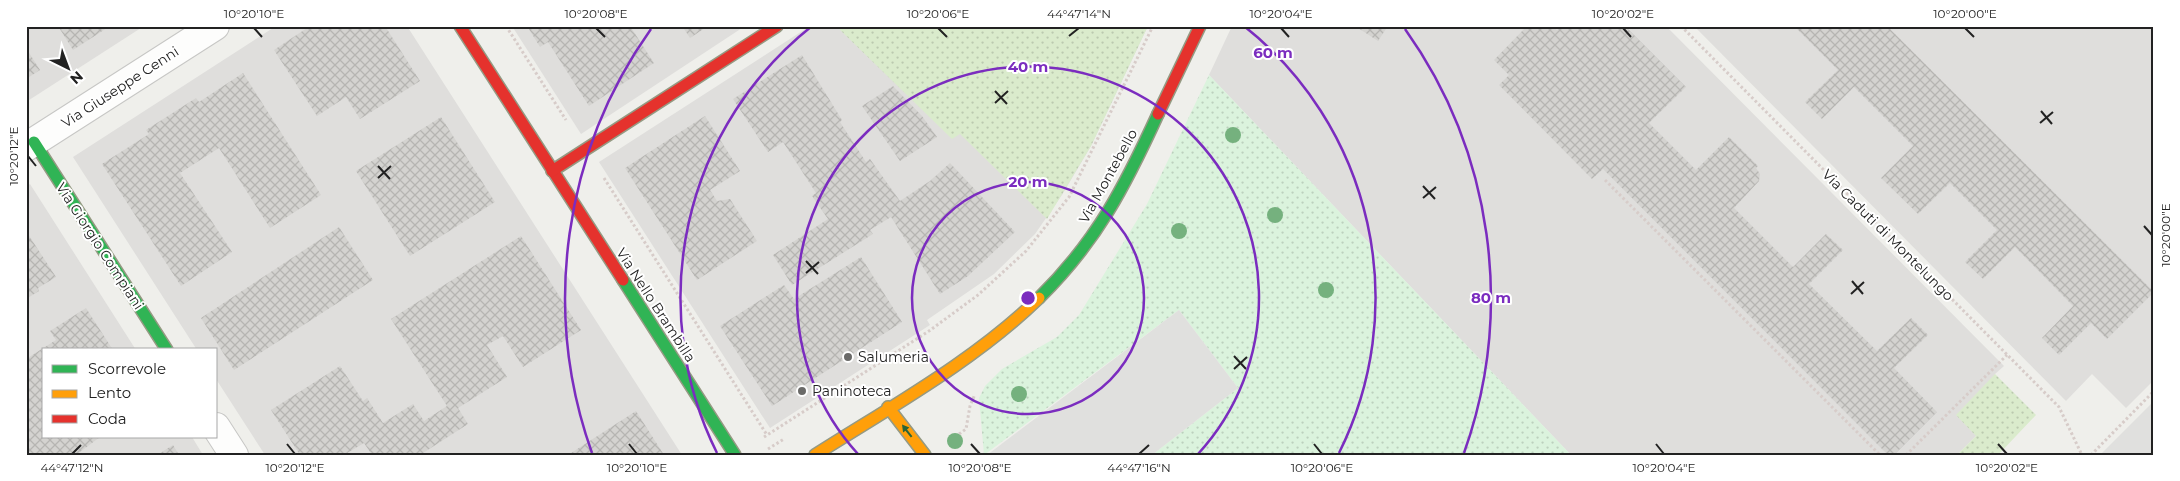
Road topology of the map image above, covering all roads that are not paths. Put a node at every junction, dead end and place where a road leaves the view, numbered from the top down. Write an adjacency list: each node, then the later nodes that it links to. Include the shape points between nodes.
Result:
1 (215, 26): 5 (street, Via Giuseppe Cenni)
2 (460, 26): 6 (street, Via Nello Brambilla)
3 (777, 26): 6 (street)
4 (1200, 26): 8 (street, Via Montebello, via 1118,196 1087,245 1052,286 1005,329)
5 (30, 144): 7 (street, Via Giorgio Compiani)
6 (552, 171): 11 (street, Via Nello Brambilla)
7 (166, 348)
8 (888, 407): 12 (street, Via Montebello); 13 (street, one-way to 8)
9 (218, 430): 10 (street)
10 (234, 455)
11 (735, 455)
12 (815, 455)
13 (925, 455)

